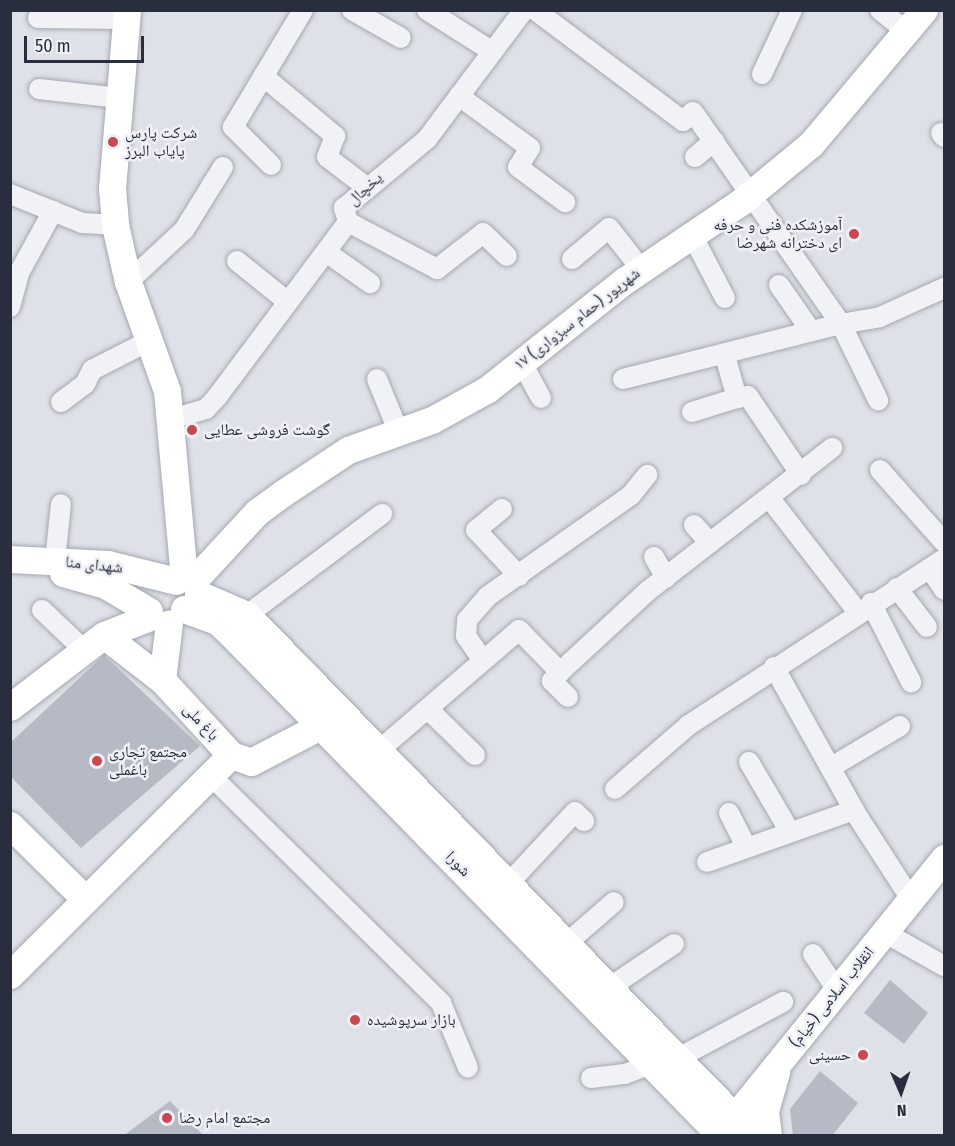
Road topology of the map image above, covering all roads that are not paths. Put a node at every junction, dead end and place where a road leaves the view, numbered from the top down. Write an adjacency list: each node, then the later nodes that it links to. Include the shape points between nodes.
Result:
1 (303, 10): 15 (street)
2 (352, 10): 12 (street)
3 (427, 10): 13 (street)
4 (525, 10): 13 (street, یخچال)
5 (535, 10): 19 (street, via 684,121 693,112)
6 (792, 10): 14 (street)
7 (880, 10): 11 (street)
8 (924, 10): 11 (street, ۱۷ شهریور (حمام سبزواری))
9 (127, 15): 10 (street); 18 (street)
10 (38, 18)
11 (908, 33): 24 (street, ۱۷ شهریور (حمام سبزواری), via 811,144)
12 (401, 38)
13 (492, 52): 17 (street, یخچال)
14 (762, 74)
15 (263, 76): 21 (street, via 233,128); 23 (street, via 335,136 327,157)
16 (39, 89): 18 (street)
17 (459, 96): 23 (street, یخچال, via 427,139); 26 (street, via 530,148 518,167)
18 (119, 98): 29 (street)
19 (714, 141): 20 (street); 24 (street)
20 (695, 157)
21 (271, 165)
22 (223, 167): 36 (street, via 184,230)
23 (365, 186): 28 (street, یخچال, via 344,208)
24 (753, 192): 30 (street, ۱۷ شهریور (حمام سبزواری)); 43 (street)
25 (10, 194): 27 (street)
26 (565, 202)
27 (53, 211): 29 (street, via 82,223); 42 (street, via 19,273)
28 (348, 222): 31 (street, یخچال); 32 (street, via 437,269 483,233)
29 (115, 225): 36 (street)
30 (693, 235): 35 (street, ۱۷ شهریور (حمام سبزواری)); 40 (street)
31 (326, 252): 37 (street); 41 (street, یخچال)
32 (507, 256)
33 (572, 259): 35 (street, via 609,228)
34 (237, 261): 41 (street)
35 (641, 269): 47 (street, ۱۷ شهریور (حمام سبزواری))
36 (128, 282): 45 (street)
37 (370, 283)
38 (778, 285): 44 (street)
39 (945, 288): 43 (street, via 880,317)
40 (725, 298)
41 (288, 302): 55 (street, یخچال, via 206,409)
42 (10, 307)
43 (841, 324): 44 (street); 52 (street)
44 (811, 331): 46 (street)
45 (149, 341): 53 (street, via 92,370 85,384); 55 (street)
46 (725, 356): 49 (street); 51 (street)
47 (522, 361): 50 (street); 56 (street, ۱۷ شهریور (حمام سبزواری), via 488,389)
48 (377, 379): 56 (street)
49 (623, 379)
50 (541, 398)
51 (738, 398): 54 (street); 60 (street, via 748,396)
52 (878, 400)
53 (61, 402)
54 (692, 412)
55 (171, 419): 77 (street)
56 (399, 433): 77 (street, ۱۷ شهریور (حمام سبزواری), via 348,450 257,512)
57 (832, 448): 60 (street)
58 (880, 470): 66 (street)
59 (647, 475): 73 (street, via 631,495)
60 (801, 475): 61 (street)
61 (771, 500): 67 (street); 78 (street)
62 (61, 504): 71 (street)
63 (502, 509): 73 (street, via 476,530)
64 (382, 514): 80 (street)
65 (694, 525): 67 (street)
66 (945, 542)
67 (711, 543): 74 (street)
68 (654, 558): 74 (street)
69 (10, 559): 71 (street, شهدای منا)
70 (937, 564): 75 (street); 76 (street)
71 (54, 567): 72 (street, شهدای منا); 77 (street, شهدای منا); 77 (street, شهدای منا, via 108,564)
72 (10, 572)
73 (519, 576): 83 (street, via 488,596 467,620 466,636)
74 (666, 578): 85 (street)
75 (897, 588): 78 (street); 81 (street)
76 (945, 590)
77 (176, 599): 80 (street, شورا); 82 (street); 86 (street); 91 (street, شورا, via 217,621)
78 (864, 607): 84 (street); 87 (street)
79 (42, 610): 82 (street)
80 (247, 615): 93 (street, شورا)
81 (927, 627)
82 (93, 642): 86 (street, باغ ملی); 89 (street)
83 (482, 660): 85 (street, via 519,630); 90 (street)
84 (774, 667): 97 (street); 99 (street, via 689,725)
85 (560, 672): 88 (street, via 552,681)
86 (162, 680): 94 (street, باغ ملی)
87 (910, 682)
88 (567, 697)
89 (12, 703)
90 (430, 711): 93 (street); 95 (street)
91 (322, 725): 94 (street, via 251,762); 122 (street, شورا)
92 (900, 726): 97 (street)
93 (377, 752): 108 (street, شورا)
94 (231, 755): 98 (street, باغ ملی)
95 (475, 755)
96 (749, 762): 104 (street)
97 (833, 766): 100 (street)
98 (210, 775): 109 (street, باغ ملی); 124 (street, via 441,1003)
99 (615, 789)
100 (854, 810): 104 (street); 110 (street)
101 (729, 813): 105 (street)
102 (584, 822): 108 (street, via 575,812)
103 (10, 825): 109 (street)
104 (790, 832): 105 (street)
105 (746, 846): 107 (street)
106 (945, 858): 110 (street, انقلاب اسلامی (خیام))
107 (707, 862)
108 (508, 884): 113 (street, شورا)
109 (85, 899): 117 (street, باغ ملی)
110 (911, 899): 112 (street, انقلاب اسلامی (خیام))
111 (614, 902): 113 (street)
112 (884, 932): 116 (street); 119 (street, انقلاب اسلامی (خیام))
113 (567, 943): 118 (street, شورا)
114 (674, 944): 118 (street)
115 (813, 954): 119 (street)
116 (945, 966)
117 (10, 975)
118 (610, 987): 121 (street, شورا)
119 (837, 990): 123 (street, انقلاب اسلامی (خیام))
120 (783, 1002): 121 (street)
121 (680, 1057): 126 (street, شورا)
122 (653, 1063): 125 (street, via 625,1074); 126 (street, شورا)
123 (779, 1063): 126 (street, انقلاب اسلامی (خیام)); 128 (street, via 765,1111)
124 (468, 1068)
125 (591, 1078)
126 (724, 1130): 127 (street)
127 (753, 1136)
128 (768, 1136)

